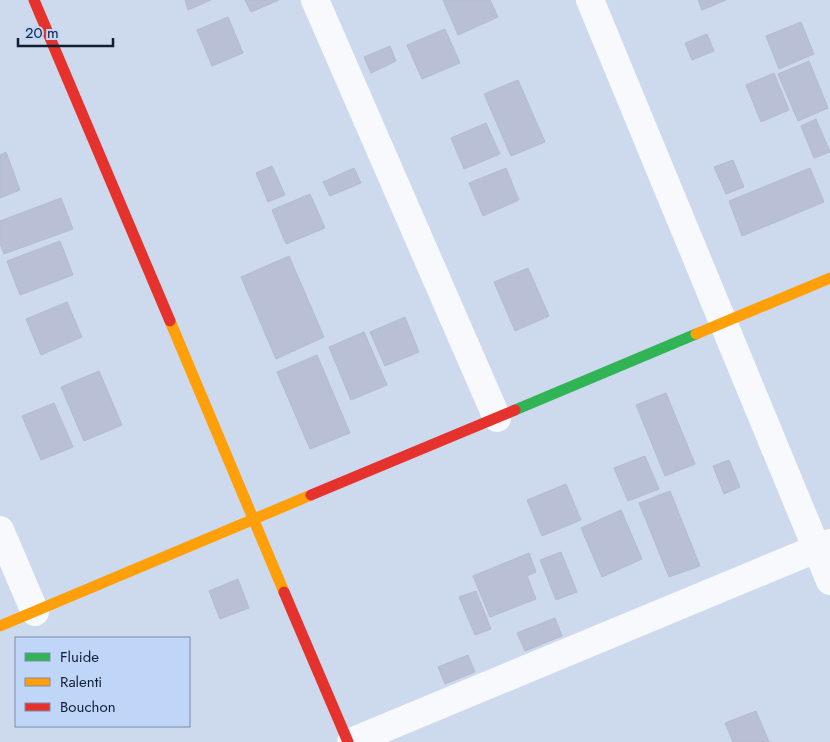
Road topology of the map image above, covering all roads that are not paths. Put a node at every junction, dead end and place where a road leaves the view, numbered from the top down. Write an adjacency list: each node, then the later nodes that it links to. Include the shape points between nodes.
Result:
1 (34, 0): 7 (street)
2 (315, 0): 6 (street)
3 (590, 0): 5 (street)
4 (830, 278): 5 (street)
5 (724, 323): 6 (street); 9 (street)
6 (497, 418): 7 (street)
7 (253, 520): 11 (street); 13 (street)
8 (0, 530): 11 (street)
9 (823, 545): 10 (street); 13 (street)
10 (830, 581)
11 (35, 612): 12 (street)
12 (0, 626)
13 (349, 742)

